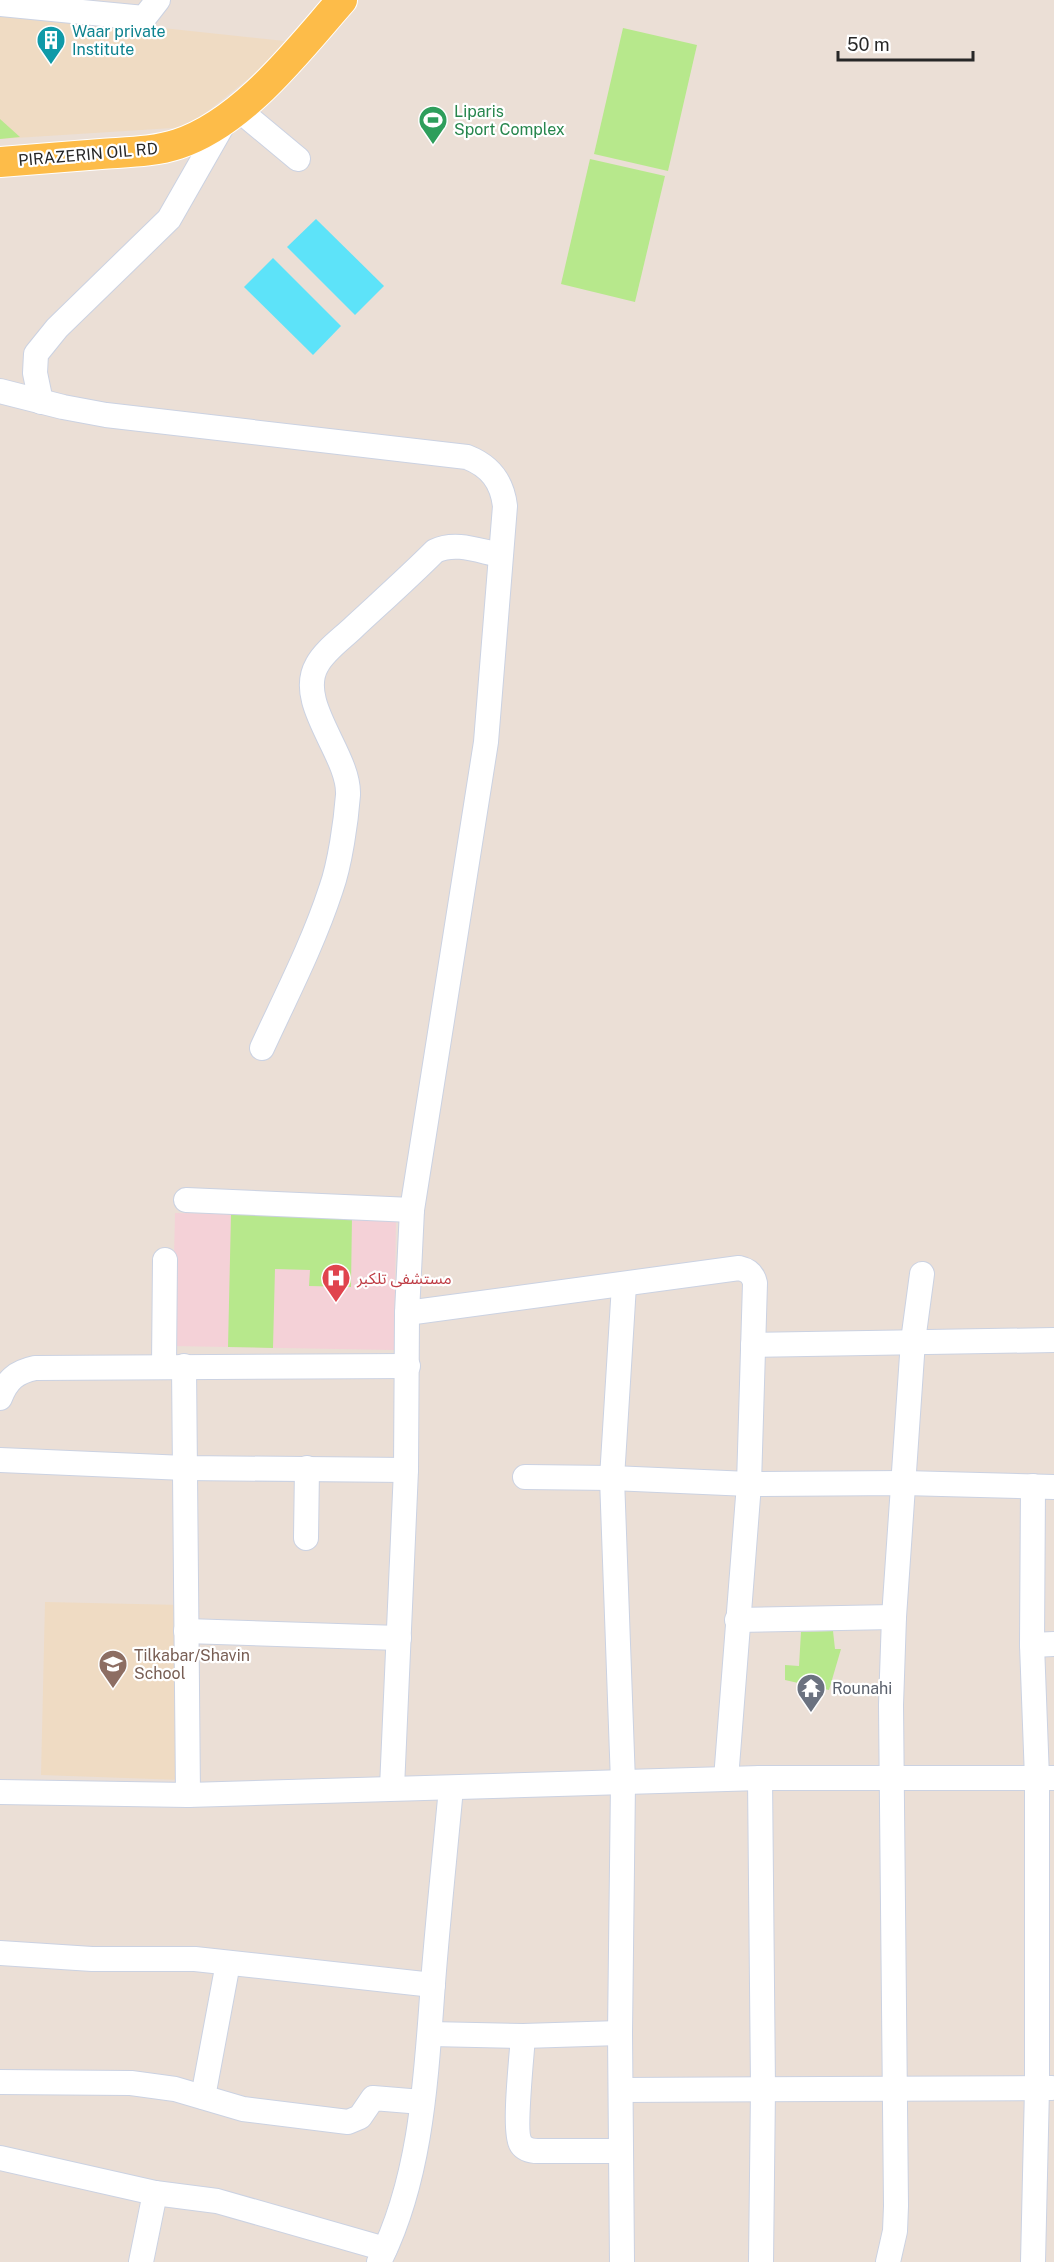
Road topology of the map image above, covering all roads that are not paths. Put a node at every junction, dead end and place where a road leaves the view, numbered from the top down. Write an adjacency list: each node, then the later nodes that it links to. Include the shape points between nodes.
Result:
1 (158, 0): 3 (street, via 144,18)
2 (342, 0): 4 (main road, PIRAZERIN OIL RD)
3 (0, 4)
4 (232, 115): 5 (street); 6 (main road, PIRAZERIN OIL RD, via 194,138 160,149); 8 (street, via 169,219 57,328 36,354)
5 (298, 159)
6 (0, 162)
7 (0, 391): 8 (street)
8 (41, 402): 9 (street, via 106,415 467,457 495,475 504,495)
9 (500, 555): 10 (street, via 456,546 435,551 317,665 313,675 315,708 347,781 342,836 332,887 314,935); 12 (street, via 486,742)
10 (262, 1048)
11 (186, 1200): 12 (street)
12 (412, 1210): 16 (street)
13 (165, 1260): 20 (street)
14 (922, 1274): 18 (street)
15 (624, 1285): 16 (street); 19 (street, via 745,1269 753,1275 755,1283); 28 (street)
16 (407, 1313): 21 (street)
17 (1054, 1340): 18 (street)
18 (913, 1341): 19 (street); 29 (street)
19 (753, 1345): 30 (street)
20 (174, 1366): 21 (street); 22 (street, via 35,1368 10,1378); 24 (street)
21 (408, 1366): 26 (street)
22 (0, 1398)
23 (0, 1460): 24 (street)
24 (185, 1468): 25 (street); 35 (street)
25 (307, 1468): 26 (street); 32 (street)
26 (406, 1470): 36 (street)
27 (525, 1477): 28 (street)
28 (612, 1478): 30 (street); 42 (street)
29 (904, 1483): 30 (street); 31 (street); 33 (street)
30 (749, 1484): 34 (street)
31 (1043, 1486): 37 (street)
32 (306, 1538)
33 (894, 1617): 34 (street); 39 (street)
34 (737, 1620): 41 (street)
35 (186, 1631): 36 (street); 46 (street)
36 (399, 1638): 43 (street)
37 (1043, 1645): 40 (street)
38 (760, 1778): 39 (street); 41 (street); 54 (street)
39 (890, 1778): 40 (street); 55 (street)
40 (1046, 1778): 56 (street)
41 (726, 1779): 42 (street)
42 (623, 1782): 44 (street); 50 (street)
43 (392, 1788): 44 (street); 46 (street)
44 (451, 1788): 49 (street)
45 (0, 1792): 46 (street)
46 (188, 1795)
47 (0, 1953): 48 (street)
48 (228, 1962): 49 (street); 58 (street)
49 (433, 1985): 51 (street)
50 (620, 2033): 52 (street); 57 (street)
51 (430, 2034): 52 (street); 59 (street)
52 (523, 2036): 60 (street, via 517,2130 522,2145 529,2151)
53 (0, 2082): 58 (street, via 131,2083)
54 (763, 2088): 55 (street); 57 (street); 66 (street)
55 (894, 2088): 56 (street); 67 (street, via 896,2206)
56 (1046, 2088): 68 (street)
57 (622, 2091): 60 (street)
58 (203, 2097): 59 (street, via 243,2109 348,2122 357,2119 370,2100 377,2097)
59 (422, 2102): 63 (street, via 417,2146)
60 (621, 2151): 65 (street)
61 (0, 2158): 62 (street)
62 (155, 2193): 63 (street, via 217,2201); 64 (street)
63 (382, 2255)
64 (141, 2262)
65 (622, 2262)
66 (760, 2262)
67 (888, 2262)
68 (1033, 2262)

